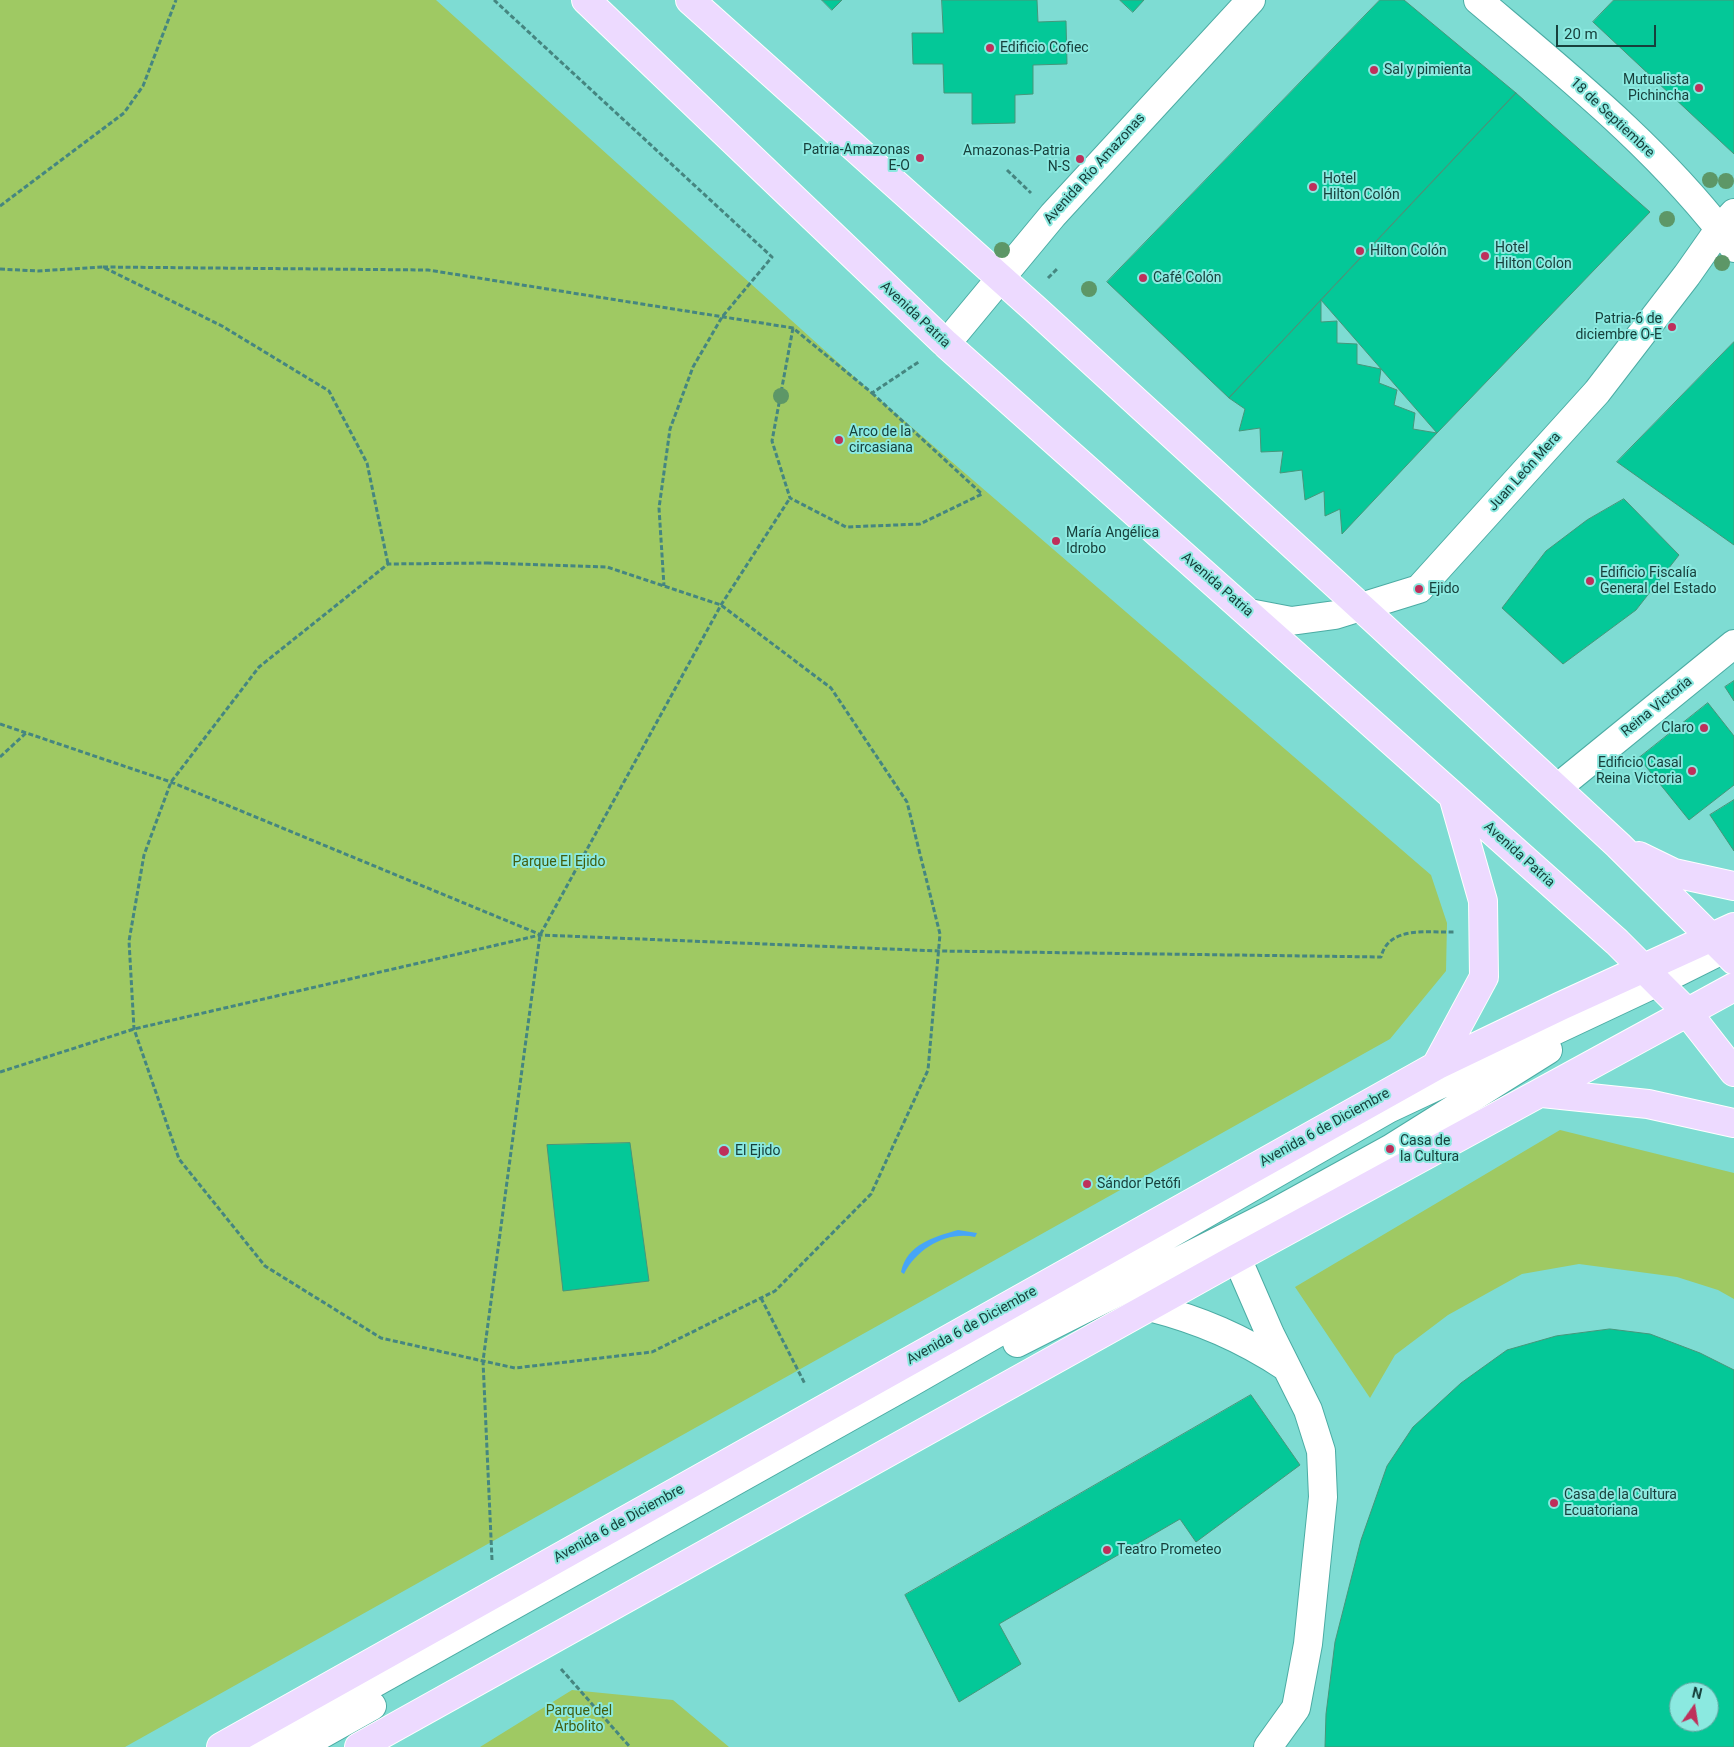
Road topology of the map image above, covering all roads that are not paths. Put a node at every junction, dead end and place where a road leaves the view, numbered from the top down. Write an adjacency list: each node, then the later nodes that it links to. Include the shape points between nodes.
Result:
1 (586, 0): 7 (main road, Avenida Patria)
2 (690, 0): 6 (main road)
3 (1251, 0): 6 (street, Avenida Río Amazonas, via 1053,214)
4 (1478, 0): 5 (street, 18 de Septiembre, via 1641,142)
5 (1729, 230): 8 (street, Juan León Mera, via 1687,275 1597,392 1419,589)
6 (999, 278): 7 (street, Avenida Río Amazonas); 8 (main road)
7 (946, 344): 9 (main road, Avenida Patria)
8 (1362, 608): 9 (street, Juan León Mera, via 1291,621); 11 (main road)
9 (1249, 612): 12 (main road, Avenida Patria)
10 (1734, 644): 11 (street, Reina Victoria)
11 (1557, 788): 13 (main road)
12 (1453, 796): 16 (main road, Avenida Patria); 19 (main road, via 1483,902 1484,977)
13 (1618, 845): 14 (main road, via 1674,873); 15 (main road)
14 (1734, 886)
15 (1727, 943): 16 (main road, Avenida 6 de Diciembre)
16 (1651, 975): 18 (main road, Avenida Patria); 19 (main road, Avenida 6 de Diciembre); 27 (street, via 1388,1109 910,1383); 28 (street, via 1390,1148 1272,1214 1037,1332)
17 (1734, 987): 18 (main road)
18 (1687, 1012): 20 (main road, Avenida Patria); 21 (main road)
19 (1436, 1066): 26 (main road, Avenida 6 de Diciembre)
20 (1734, 1072)
21 (1542, 1093): 22 (main road, via 1648,1104); 23 (main road)
22 (1734, 1123)
23 (1237, 1258): 24 (main road); 25 (street)
24 (1149, 1307): 25 (street, via 1200,1321 1242,1340); 29 (main road)
25 (1287, 1368): 30 (street, via 1308,1410 1321,1451 1323,1497 1308,1644 1296,1708)
26 (221, 1747)
27 (260, 1747)
28 (299, 1747)
29 (359, 1747)
30 (1268, 1747)

